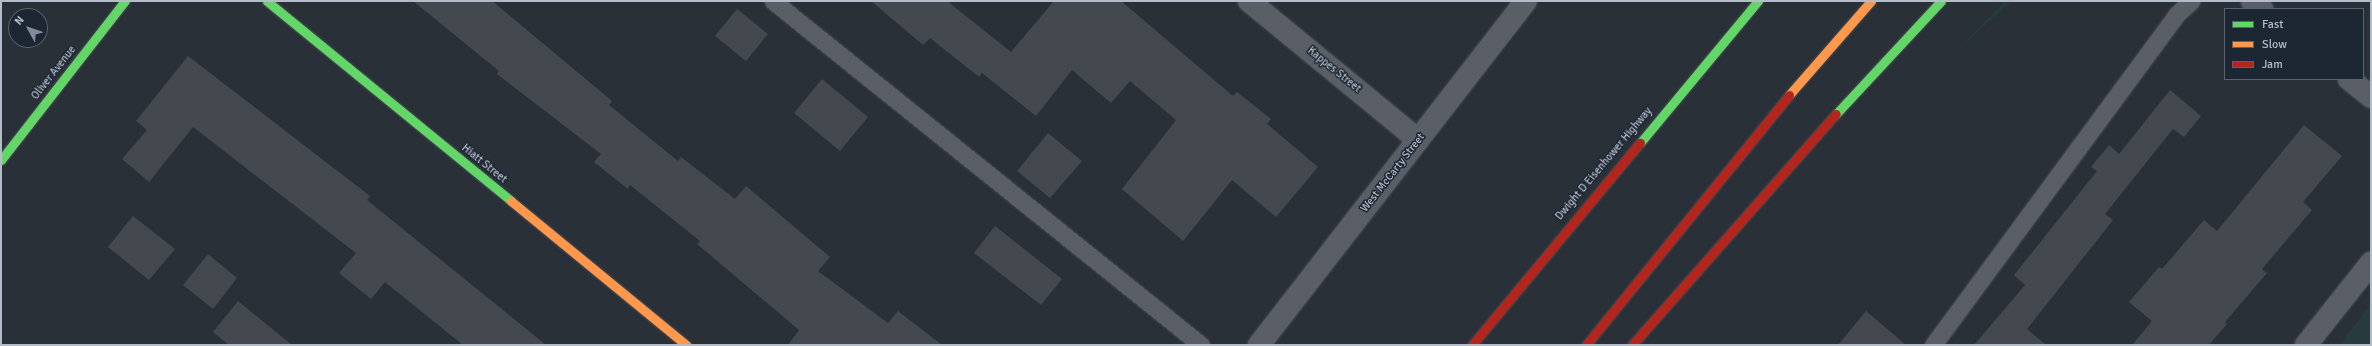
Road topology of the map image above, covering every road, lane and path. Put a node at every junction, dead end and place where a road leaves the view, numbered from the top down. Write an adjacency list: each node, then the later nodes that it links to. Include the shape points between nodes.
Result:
1 (125, 1): 17 (main road, Oliver Avenue)
2 (267, 1): 19 (main road, Hiatt Street)
3 (773, 1): 20 (lane)
4 (1250, 1): 16 (street, Kappes Street)
5 (1526, 1): 16 (street, West McCarty Street)
6 (1753, 1): 13 (main road)
7 (1758, 1): 13 (main road, Dwight D Eisenhower Highway)
8 (1871, 1): 23 (main road, via 1802,79)
9 (1941, 1): 24 (main road, via 1861,86)
10 (2191, 1): 25 (lane, via 2176,15)
11 (2252, 1): 12 (street)
12 (2261, 8)
13 (1727, 36): 22 (main road, Dwight D Eisenhower Highway)
14 (2350, 80): 15 (street)
15 (2371, 97)
16 (1418, 140): 21 (street, West McCarty Street)
17 (1, 160)
18 (2371, 262): 26 (street)
19 (686, 345)
20 (1200, 345)
21 (1259, 345)
22 (1472, 345)
23 (1586, 345)
24 (1632, 345)
25 (1933, 345)
26 (2306, 345)

